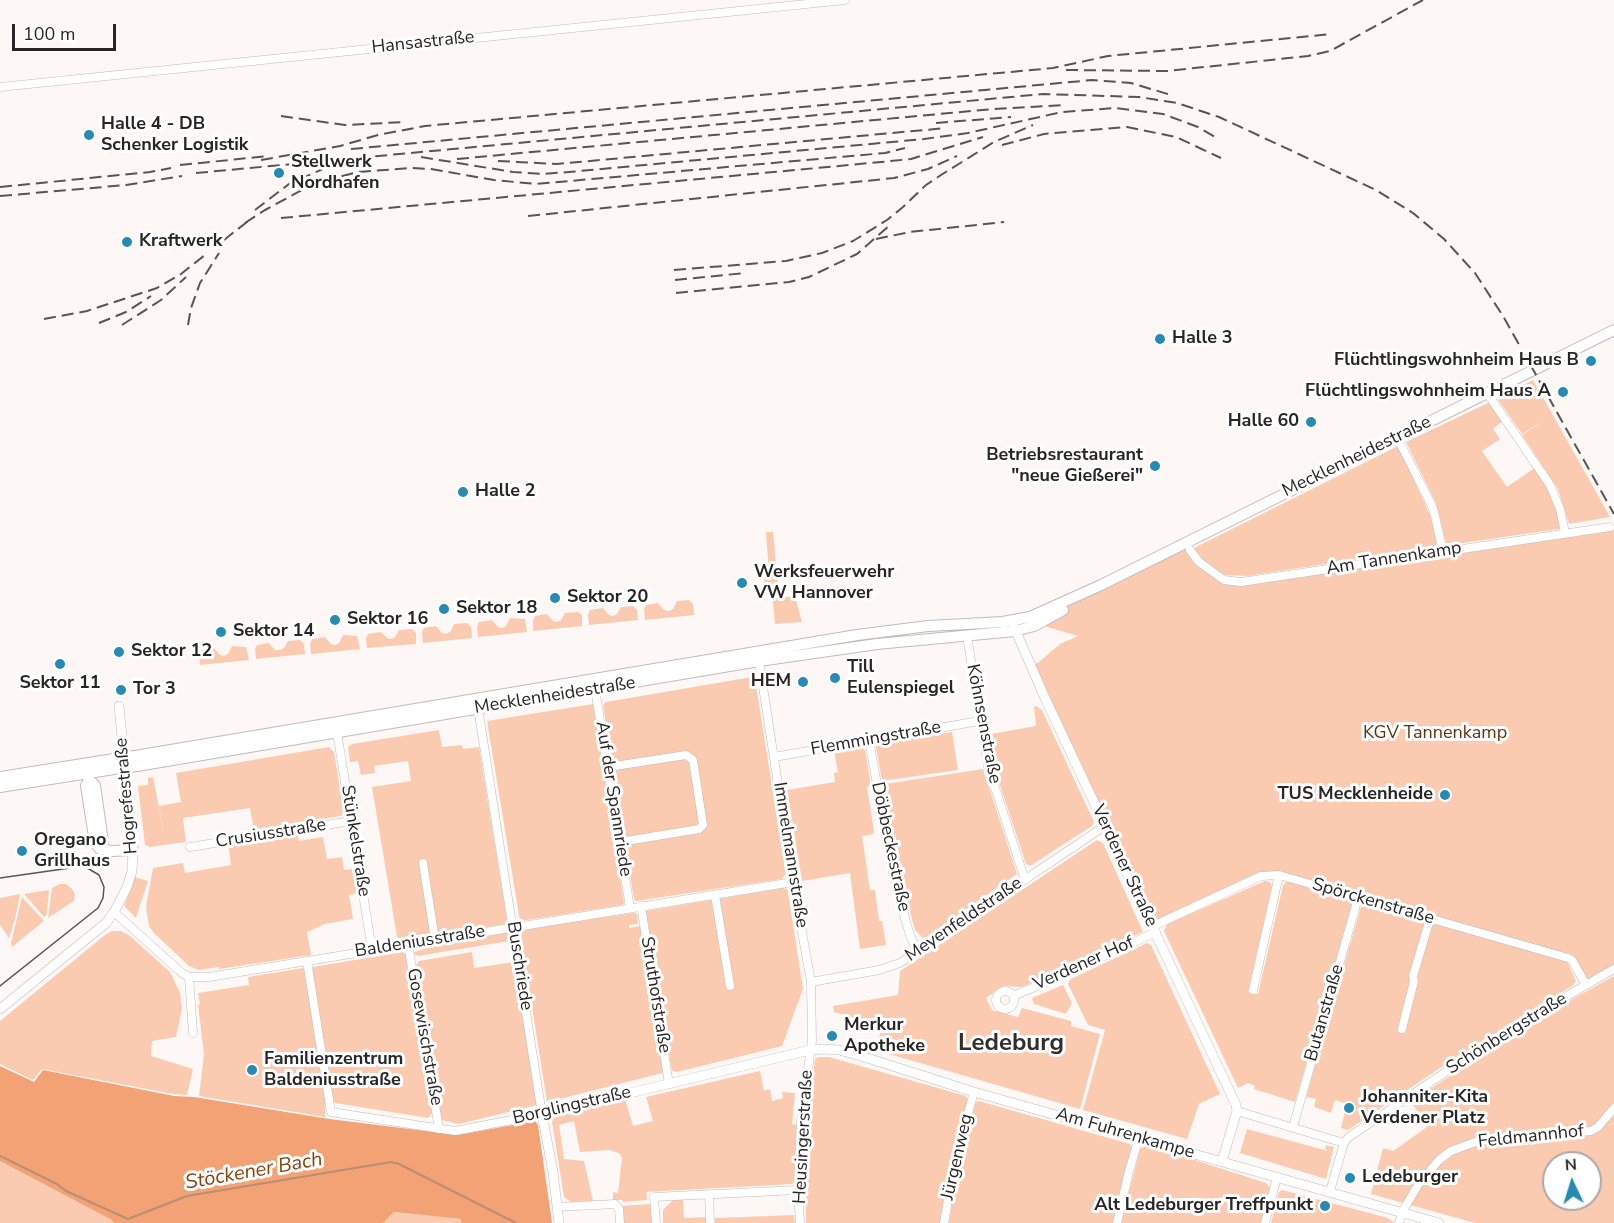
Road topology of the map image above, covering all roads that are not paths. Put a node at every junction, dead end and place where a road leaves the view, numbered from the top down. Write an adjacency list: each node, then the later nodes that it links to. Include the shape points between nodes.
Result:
1 (845, 0): 2 (street, Hansastraße)
2 (0, 87)
3 (1614, 330): 4 (main road, Mecklenheidestraße)
4 (1487, 393): 5 (main road, Mecklenheidestraße); 7 (street, via 1550,485)
5 (1397, 437): 9 (street, via 1432,508); 10 (main road, Mecklenheidestraße, via 1101,585 1044,622)
6 (1610, 528): 7 (street, Am Tannenkamp)
7 (1565, 533): 9 (street, Am Tannenkamp)
8 (1190, 550): 9 (street, Am Tannenkamp, via 1199,562 1224,580 1241,582)
9 (1443, 552)
10 (1014, 626): 11 (main road, Mecklenheidestraße, via 928,626); 12 (main road, Mecklenheidestraße); 29 (street, Verdener Straße)
11 (856, 635): 13 (main road); 14 (main road, Mecklenheidestraße)
12 (967, 636): 13 (main road, Mecklenheidestraße); 19 (street, Köhnsenstraße)
13 (844, 649): 15 (main road, Mecklenheidestraße)
14 (749, 653): 15 (main road); 23 (main road, Mecklenheidestraße)
15 (759, 661): 16 (main road, Mecklenheidestraße); 22 (street, Immelmannstraße)
16 (595, 689): 18 (main road, Mecklenheidestraße); 24 (street, Auf der Spannriede)
17 (119, 706): 32 (street, Hogrefestraße)
18 (478, 708): 20 (main road, Mecklenheidestraße); 43 (street, Buschriede)
19 (979, 721): 21 (street, Flemmingstraße); 35 (street, Köhnsenstraße, via 988,766)
20 (337, 732): 23 (main road, Mecklenheidestraße); 28 (street, Stünkelstraße)
21 (869, 740): 22 (street, Flemmingstraße); 48 (street, Döbbeckestraße, via 892,868)
22 (774, 757): 36 (street, Immelmannstraße)
23 (136, 760): 25 (main road, Mecklenheidestraße, bridge)
24 (608, 767): 30 (street, Auf der Spannriede); 30 (street, via 686,755 693,760 703,825 699,829)
25 (87, 773): 26 (main road, Mecklenheidestraße); 27 (main road, Mecklenheidestraße); 32 (main road, via 94,785 103,842 100,849)
26 (0, 777)
27 (0, 787)
28 (351, 821): 31 (street, Crusiusstraße); 47 (street, Stünkelstraße)
29 (1105, 826): 35 (street, Meyenfeldstraße); 44 (street, Verdener Straße)
30 (620, 842): 40 (street, Auf der Spannriede)
31 (190, 847)
32 (133, 850): 41 (street, Hogrefestraße, via 132,871)
33 (423, 863): 45 (street)
34 (1279, 875): 38 (street, Spörckenstraße); 44 (street, Spörckenstraße, via 1261,876); 55 (street)
35 (1025, 880): 48 (street, Meyenfeldstraße)
36 (793, 882): 37 (street, Baldeniusstraße); 52 (street, Immelmannstraße)
37 (715, 895): 39 (street, Baldeniusstraße); 54 (street)
38 (1358, 898): 42 (street, Spörckenstraße); 66 (street, Butanstraße)
39 (641, 906): 40 (street, Baldeniusstraße); 61 (street, Struthofstraße)
40 (630, 908): 43 (street, Baldeniusstraße)
41 (114, 912): 51 (street); 57 (street, Hogrefestraße, via 92,937)
42 (1430, 919): 53 (street, Spörckenstraße, via 1568,958); 58 (street)
43 (513, 927): 45 (street, Baldeniusstraße); 65 (street, Buschriede)
44 (1154, 929): 56 (street, Verdener Hof); 63 (street, Verdener Straße)
45 (435, 940): 46 (street, Baldeniusstraße)
46 (408, 944): 47 (street, Baldeniusstraße); 67 (street, Gosewischstraße)
47 (372, 950): 49 (street, Baldeniusstraße)
48 (918, 951): 52 (street, Meyenfeldstraße, via 890,968)
49 (307, 962): 51 (street, Baldeniusstraße); 67 (street, Borglingstraße, via 331,1112)
50 (1614, 969): 53 (street, Schönbergstraße)
51 (189, 977): 59 (street)
52 (811, 982): 60 (street, Immelmannstraße)
53 (1586, 985): 69 (street, Schönbergstraße, via 1462,1061)
54 (730, 986)
55 (1253, 990)
56 (1013, 996)
57 (0, 1009)
58 (1402, 1029)
59 (193, 1033)
60 (810, 1050): 61 (street, Borglingstraße); 62 (street, Am Fuhrenkampe, via 840,1050); 72 (street, Heusingerstraße)
61 (669, 1084): 65 (street, Borglingstraße)
62 (974, 1092): 68 (street, Am Fuhrenkampe); 82 (street, Jürgenweg, via 955,1160)
63 (1237, 1111): 66 (street); 70 (street)
64 (1613, 1111): 76 (street, Feldmannhof, via 1592,1131 1478,1141 1451,1151 1429,1170)
65 (542, 1114): 67 (street, Borglingstraße, via 455,1131); 75 (street, Buschriede)
66 (1293, 1127): 69 (street)
67 (439, 1129)
68 (1140, 1138): 70 (street, Am Fuhrenkampe); 83 (street)
69 (1344, 1143): 73 (street)
70 (1222, 1161): 71 (street, Am Fuhrenkampe)
71 (1277, 1177): 73 (street, Am Fuhrenkampe); 84 (street)
72 (798, 1190): 74 (street); 81 (street, Heusingerstraße)
73 (1330, 1191): 76 (street, Am Fuhrenkampe)
74 (709, 1194): 79 (street, via 654,1197); 80 (street)
75 (557, 1207): 77 (street, Buschriede); 78 (street, via 615,1204)
76 (1402, 1212): 85 (street, Feldmannhof); 86 (street, Am Fuhrenkampe)
77 (559, 1223)
78 (620, 1223)
79 (656, 1223)
80 (710, 1223)
81 (800, 1223)
82 (944, 1223)
83 (1117, 1223)
84 (1266, 1223)
85 (1399, 1223)
86 (1439, 1223)

